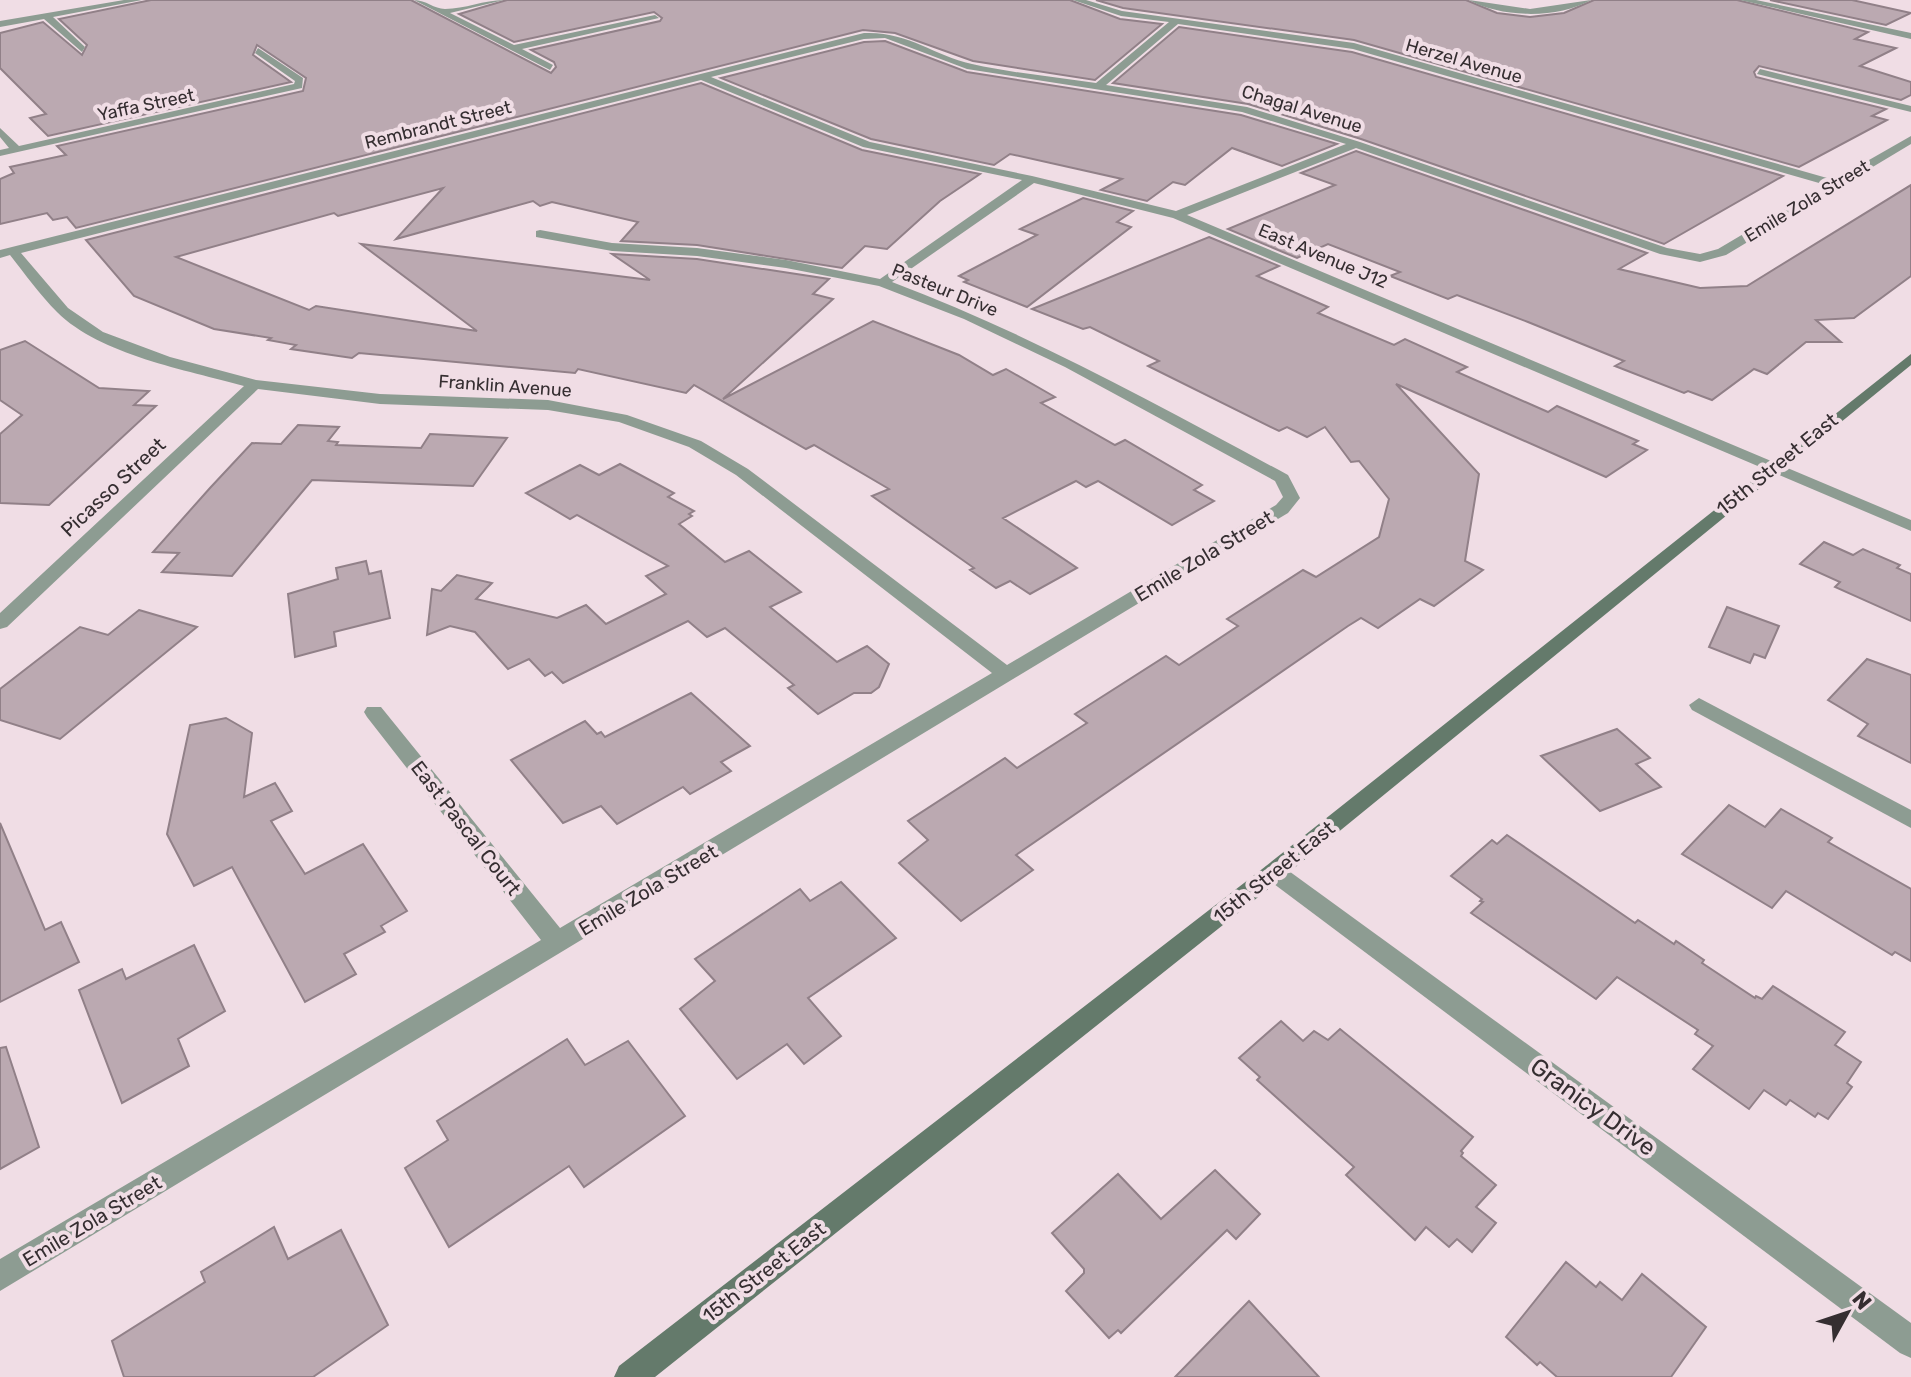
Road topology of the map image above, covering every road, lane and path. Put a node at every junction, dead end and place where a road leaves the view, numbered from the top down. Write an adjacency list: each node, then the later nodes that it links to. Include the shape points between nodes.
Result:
1 (54, 0): 9 (street)
2 (138, 0): 9 (street)
3 (418, 0): 10 (street)
4 (500, 0): 10 (street)
5 (1077, 0): 13 (street, Herzel Avenue)
6 (1473, 0): 7 (street, via 1539,13)
7 (1587, 0)
8 (1744, 0): 16 (street)
9 (68, 12): 11 (street)
10 (441, 12): 17 (street)
11 (46, 16): 14 (street); 18 (street)
12 (655, 18): 17 (street)
13 (1176, 21): 23 (street); 31 (street, Herzel Avenue, via 1354,46)
14 (0, 24)
15 (885, 35): 22 (street, Rembrandt Street); 23 (street, Chagal Avenue, via 967,66)
16 (1911, 36)
17 (514, 48): 20 (street)
18 (82, 49)
19 (258, 51): 28 (street, Yaffa Street, via 300,80 299,86)
20 (550, 67)
21 (1760, 72): 24 (street)
22 (702, 77): 30 (street, East Avenue J12, via 867,145); 34 (street, Rembrandt Street)
23 (1100, 85): 27 (street, Chagal Avenue, via 1215,102)
24 (1911, 109)
25 (0, 131): 28 (street)
26 (1911, 139): 31 (street, Emile Zola Street)
27 (1356, 144): 32 (street); 35 (street, Chagal Avenue, via 1664,251)
28 (17, 150): 29 (street, Yaffa Street)
29 (0, 153)
30 (1032, 179): 32 (street, East Avenue J12); 36 (street)
31 (1836, 184): 35 (street, Emile Zola Street, via 1722,252)
32 (1177, 215): 39 (street, East Avenue J12)
33 (540, 234): 36 (street, Pasteur Drive, via 612,247 771,262)
34 (6, 252): 38 (street, Franklin Avenue, via 63,311 98,335)
35 (1700, 258)
36 (882, 283): 40 (street, Pasteur Drive, via 969,316 1070,364 1282,478)
37 (1911, 358): 39 (street, 15th Street East)
38 (255, 384): 42 (street, Picasso Street); 43 (street, Franklin Avenue, via 380,399 548,405 622,418 695,444 742,472)
39 (1773, 467): 41 (street, East Avenue J12); 47 (street, 15th Street East)
40 (1292, 498): 43 (street, Emile Zola Street, via 1282,509)
41 (1911, 526)
42 (0, 623)
43 (1006, 674): 48 (street, Emile Zola Street)
44 (1699, 705): 46 (street)
45 (374, 712): 48 (street, East Pascal Court)
46 (1911, 820)
47 (1274, 872): 50 (street, Granicy Drive); 51 (street, 15th Street East)
48 (558, 944): 49 (street, Emile Zola Street)
49 (0, 1276)
50 (1911, 1342)
51 (630, 1377)

